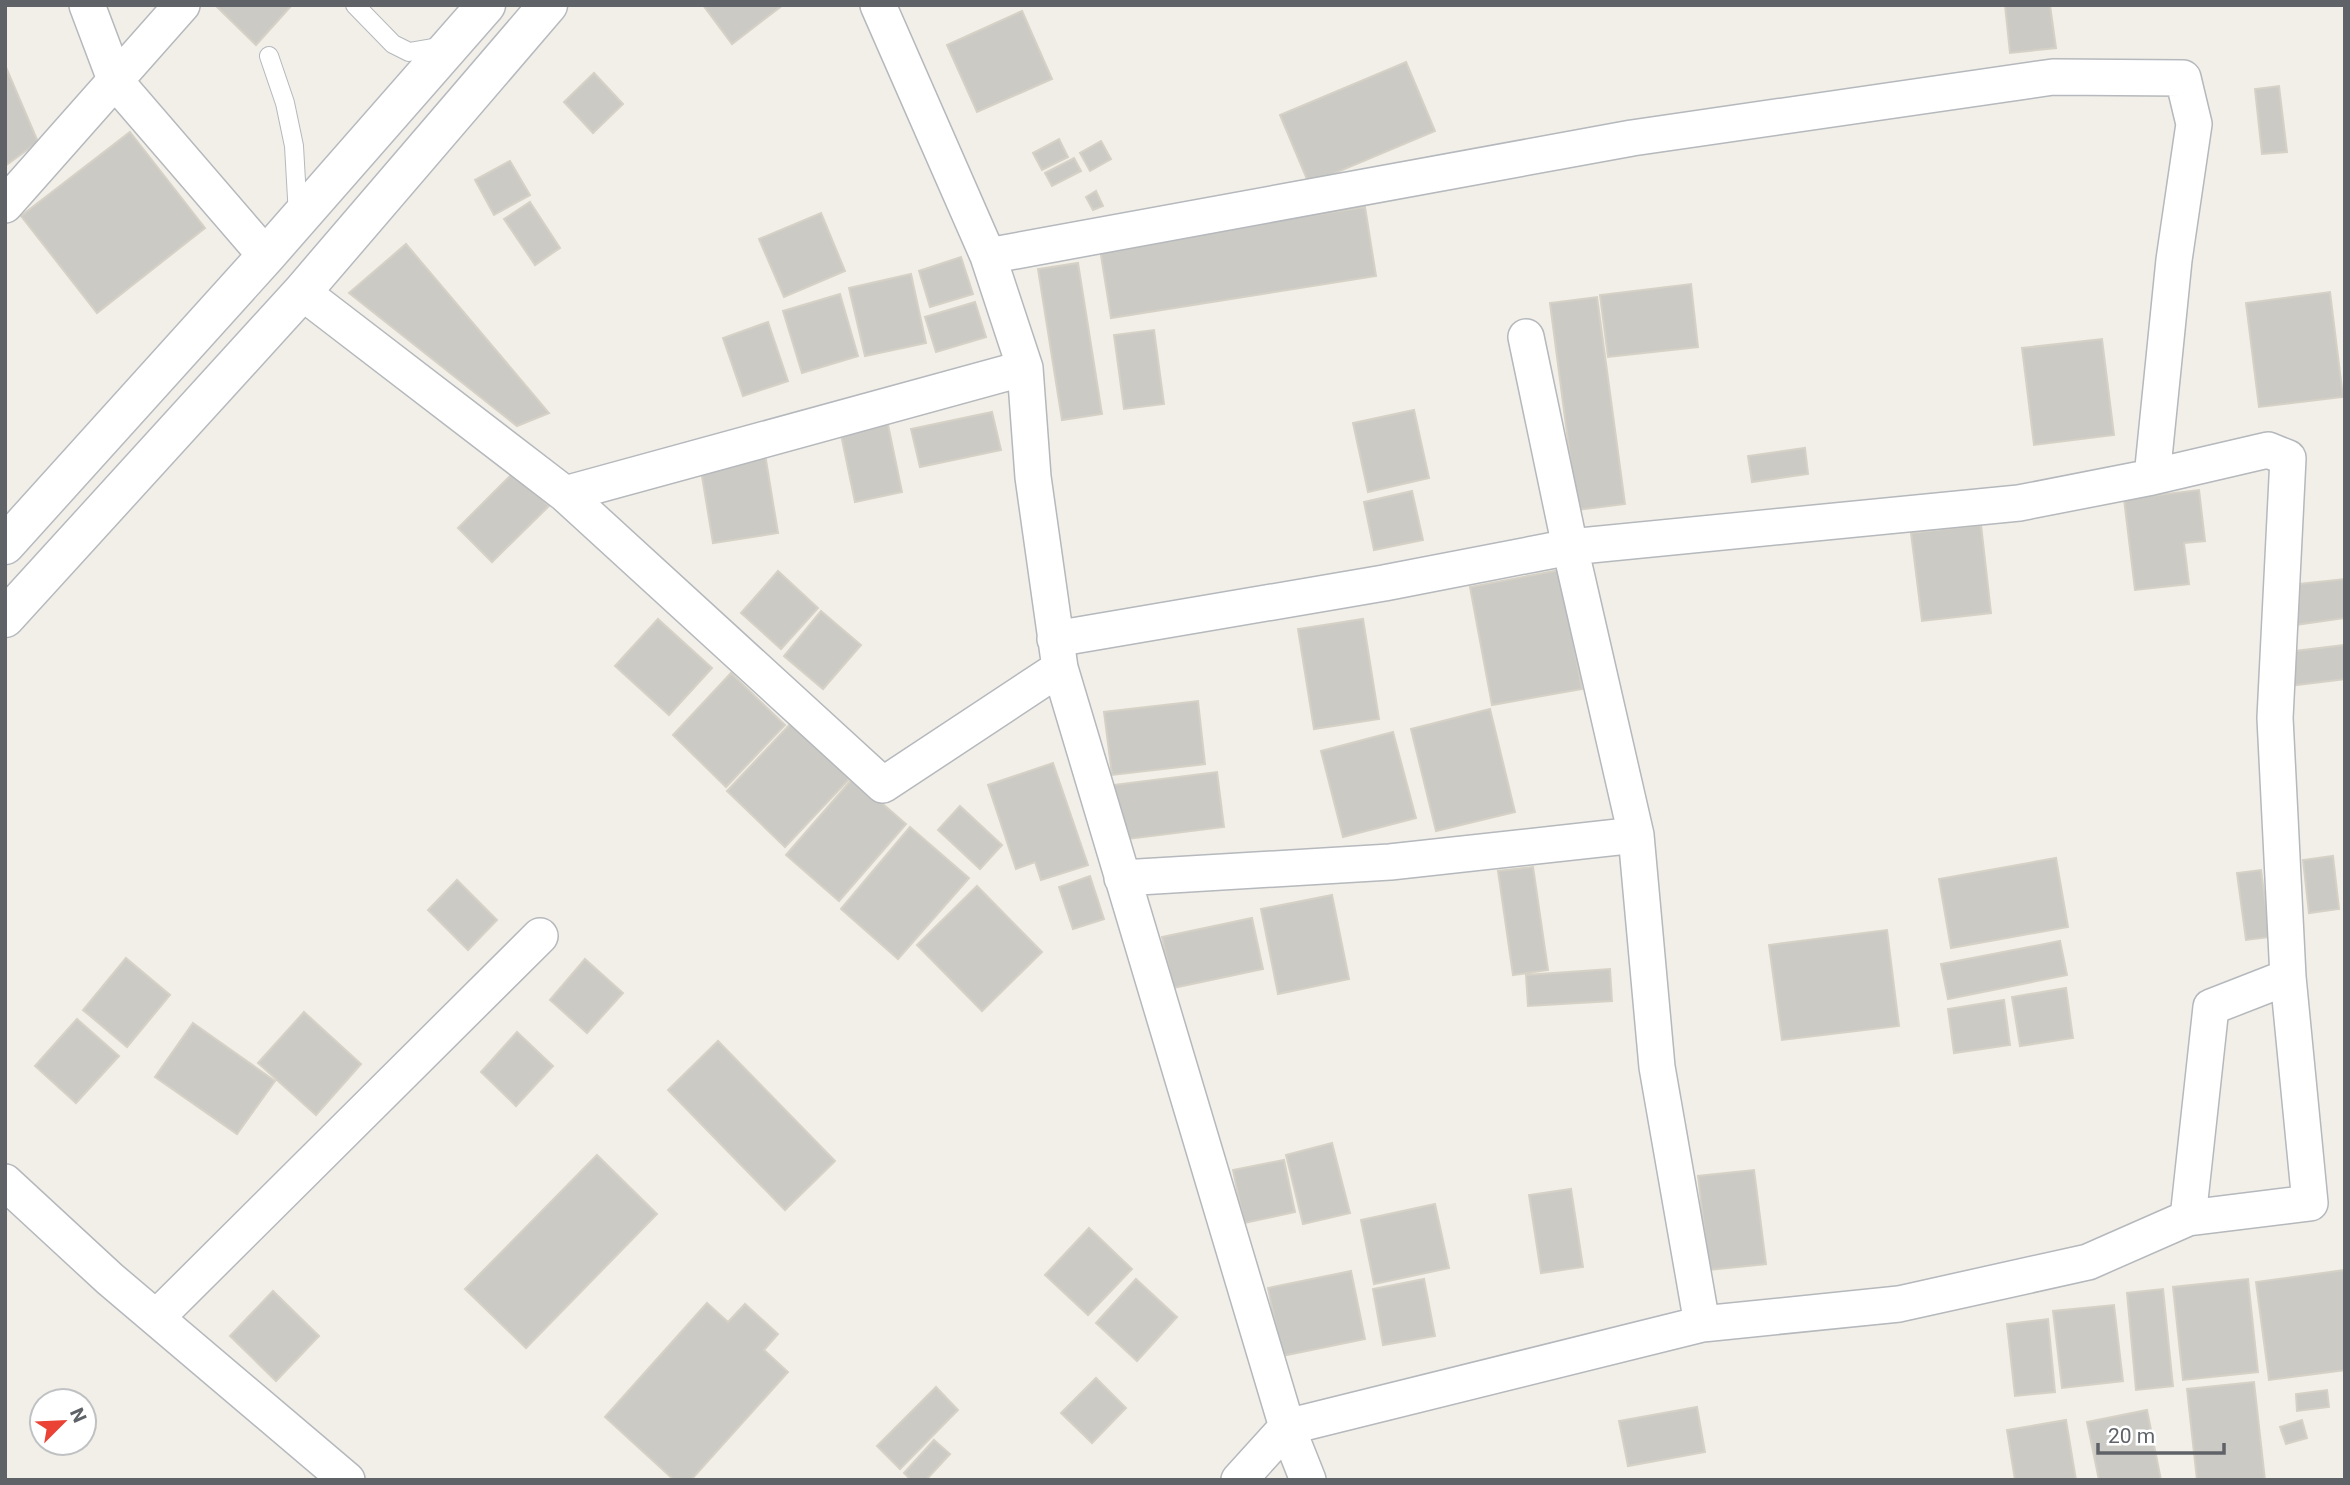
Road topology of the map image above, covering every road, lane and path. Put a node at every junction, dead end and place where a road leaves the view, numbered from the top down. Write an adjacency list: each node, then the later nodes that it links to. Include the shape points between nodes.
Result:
1 (86, 5): 9 (street)
2 (182, 5): 9 (street)
3 (355, 5): 7 (lane, via 393,44 409,52)
4 (486, 5): 7 (main road)
5 (548, 5): 14 (main road)
6 (878, 5): 13 (street)
7 (453, 44): 11 (main road)
8 (269, 57): 11 (lane, via 294,146)
9 (116, 82): 10 (street); 12 (street)
10 (5, 205)
11 (298, 220): 12 (main road)
12 (266, 256): 19 (main road)
13 (988, 256): 16 (street); 17 (street, via 1632,138 2053,77 2183,78 2194,124)
14 (302, 292): 18 (street); 21 (main road)
15 (1527, 337): 20 (street)
16 (1026, 368): 18 (street); 22 (street, via 1033,477)
17 (2152, 477): 20 (street, via 2019,502); 26 (street, via 2268,450 2288,458 2275,718)
18 (565, 494): 22 (street, via 883,785)
19 (5, 545)
20 (1570, 547): 22 (street); 23 (street)
21 (5, 618)
22 (1057, 654): 24 (street)
23 (1636, 835): 24 (street, via 1390,862); 30 (street, via 1657,1067)
24 (1122, 878): 31 (street)
25 (540, 936): 29 (street)
26 (2288, 977): 28 (street, via 2211,1007); 28 (street, via 2310,1203)
27 (5, 1182): 29 (street)
28 (2188, 1218): 30 (street, via 2088,1262 1899,1304)
29 (157, 1317): 32 (street)
30 (1702, 1324): 31 (street)
31 (1287, 1427): 33 (street); 34 (street)
32 (347, 1480)
33 (1239, 1480)
34 (1308, 1480)

